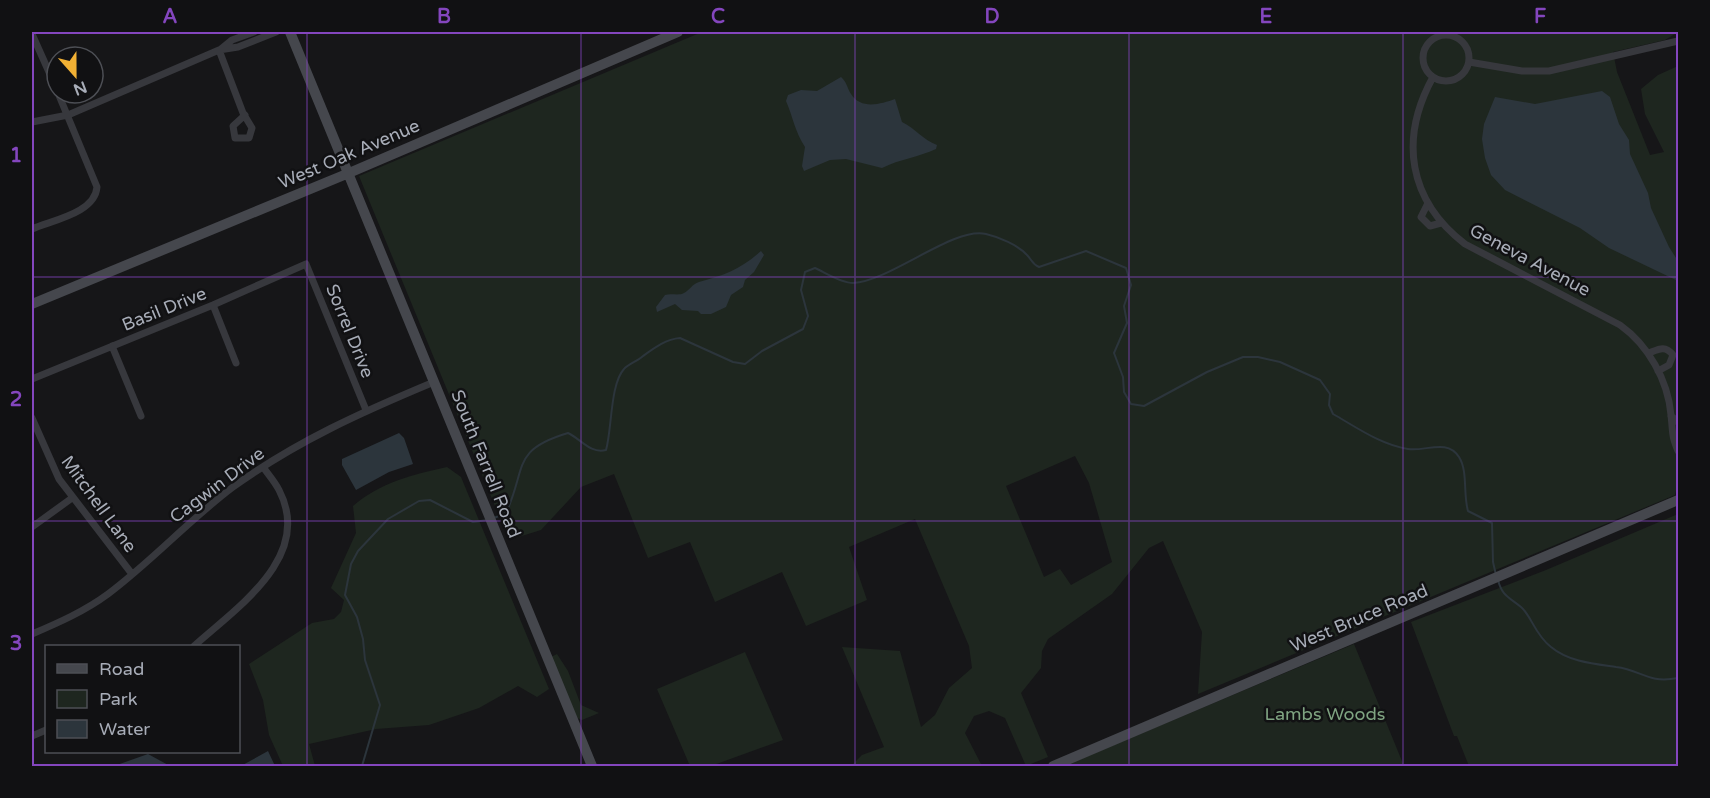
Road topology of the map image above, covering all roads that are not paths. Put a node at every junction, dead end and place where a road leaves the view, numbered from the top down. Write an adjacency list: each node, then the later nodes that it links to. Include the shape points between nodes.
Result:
1 (254, 32): 8 (street)
2 (276, 32): 8 (street)
3 (290, 32): 16 (street, South Farrell Road)
4 (678, 32): 16 (street, West Oak Avenue)
5 (32, 34): 9 (street)
6 (1433, 34): 10 (street, via 1449,35 1462,42); 11 (street, via 1423,57)
7 (1678, 41): 10 (street, via 1550,71 1522,71)
8 (219, 50): 13 (street); 14 (street)
9 (45, 62)
10 (1469, 62): 11 (street, via 1456,79)
11 (1433, 77): 17 (street, Geneva Avenue, via 1423,96 1412,138 1418,183)
12 (64, 105): 13 (street)
13 (68, 116): 15 (street); 19 (street, via 97,187 96,198 88,206)
14 (245, 116)
15 (32, 122)
16 (349, 173): 21 (street, West Oak Avenue); 28 (street, South Farrell Road)
17 (1428, 203): 18 (street, Geneva Avenue); 18 (street, via 1421,217 1430,226)
18 (1441, 223): 24 (street, Geneva Avenue, via 1465,244 1620,325)
19 (32, 229)
20 (306, 264): 22 (street, Basil Drive); 29 (street, Sorrel Drive)
21 (32, 304)
22 (213, 305): 23 (street, Basil Drive); 25 (street)
23 (112, 346): 27 (street, Basil Drive); 30 (street)
24 (1649, 353): 26 (street, Geneva Avenue); 26 (street, via 1662,348 1673,355 1669,365)
25 (236, 363)
26 (1658, 370): 31 (street, Geneva Avenue)
27 (32, 379)
28 (435, 382): 29 (street, Cagwin Drive); 42 (street, South Farrell Road)
29 (366, 410): 35 (street, Cagwin Drive, via 319,432)
30 (141, 416)
31 (1671, 416): 33 (street); 34 (street, Geneva Avenue, via 1670,432)
32 (32, 418): 36 (street, Mitchell Lane, via 49,462)
33 (1678, 422)
34 (1678, 451)
35 (263, 467): 39 (street, Cagwin Drive, via 206,508); 41 (street, via 279,491 287,519 285,542 276,567)
36 (72, 498): 38 (street); 39 (street, Mitchell Lane)
37 (1678, 500): 43 (street, West Bruce Road)
38 (32, 527)
39 (132, 574): 40 (street, Cagwin Drive, via 82,610)
40 (32, 634)
41 (195, 645)
42 (592, 766)
43 (1053, 766)

